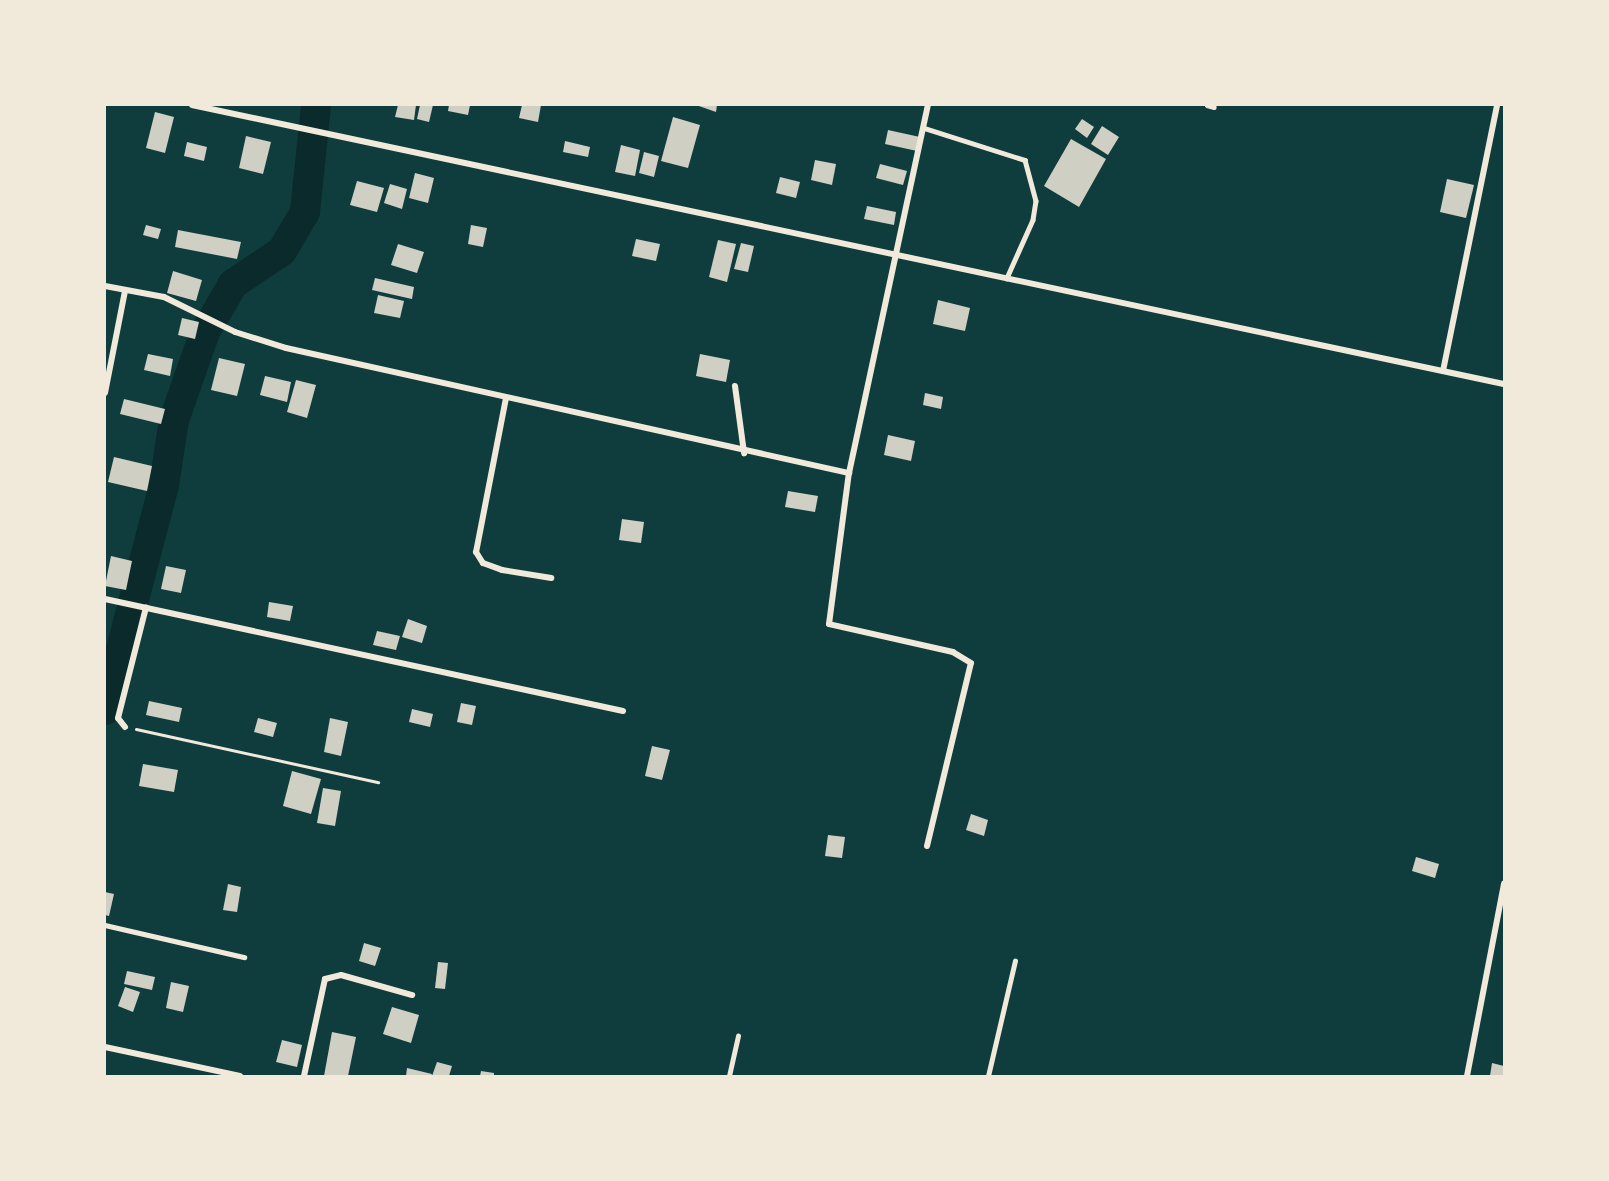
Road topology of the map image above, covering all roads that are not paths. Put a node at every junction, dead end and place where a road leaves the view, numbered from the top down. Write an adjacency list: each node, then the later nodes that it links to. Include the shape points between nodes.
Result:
1 (192, 105): 7 (street)
2 (928, 105): 6 (street)
3 (1208, 105): 5 (lane)
4 (1497, 105): 11 (street)
5 (1214, 107)
6 (924, 128): 7 (street); 8 (lane, via 1025,160 1036,201 1033,220)
7 (898, 253): 8 (street); 17 (street)
8 (1007, 278): 11 (street)
9 (105, 286): 10 (street)
10 (125, 291): 14 (street); 15 (street, via 164,297 224,326 286,348)
11 (1443, 372): 12 (street)
12 (1504, 384)
13 (735, 386): 16 (street)
14 (105, 393)
15 (506, 398): 16 (street); 18 (street, via 476,552 483,563 501,570)
16 (744, 453): 17 (street)
17 (849, 473): 23 (street, via 829,624 953,652 970,663)
18 (551, 578)
19 (105, 599): 20 (street)
20 (144, 607): 21 (street); 22 (street, via 118,718)
21 (623, 711)
22 (125, 727)
23 (927, 846)
24 (1504, 884): 25 (street)
25 (1496, 922): 26 (street); 37 (street)
26 (1504, 924)
27 (105, 925): 28 (lane)
28 (244, 957)
29 (1015, 961): 36 (lane)
30 (412, 995): 34 (street, via 341,975 325,979)
31 (738, 1036): 35 (lane)
32 (105, 1047): 33 (street)
33 (240, 1076)
34 (304, 1076)
35 (729, 1076)
36 (988, 1076)
37 (1467, 1076)

